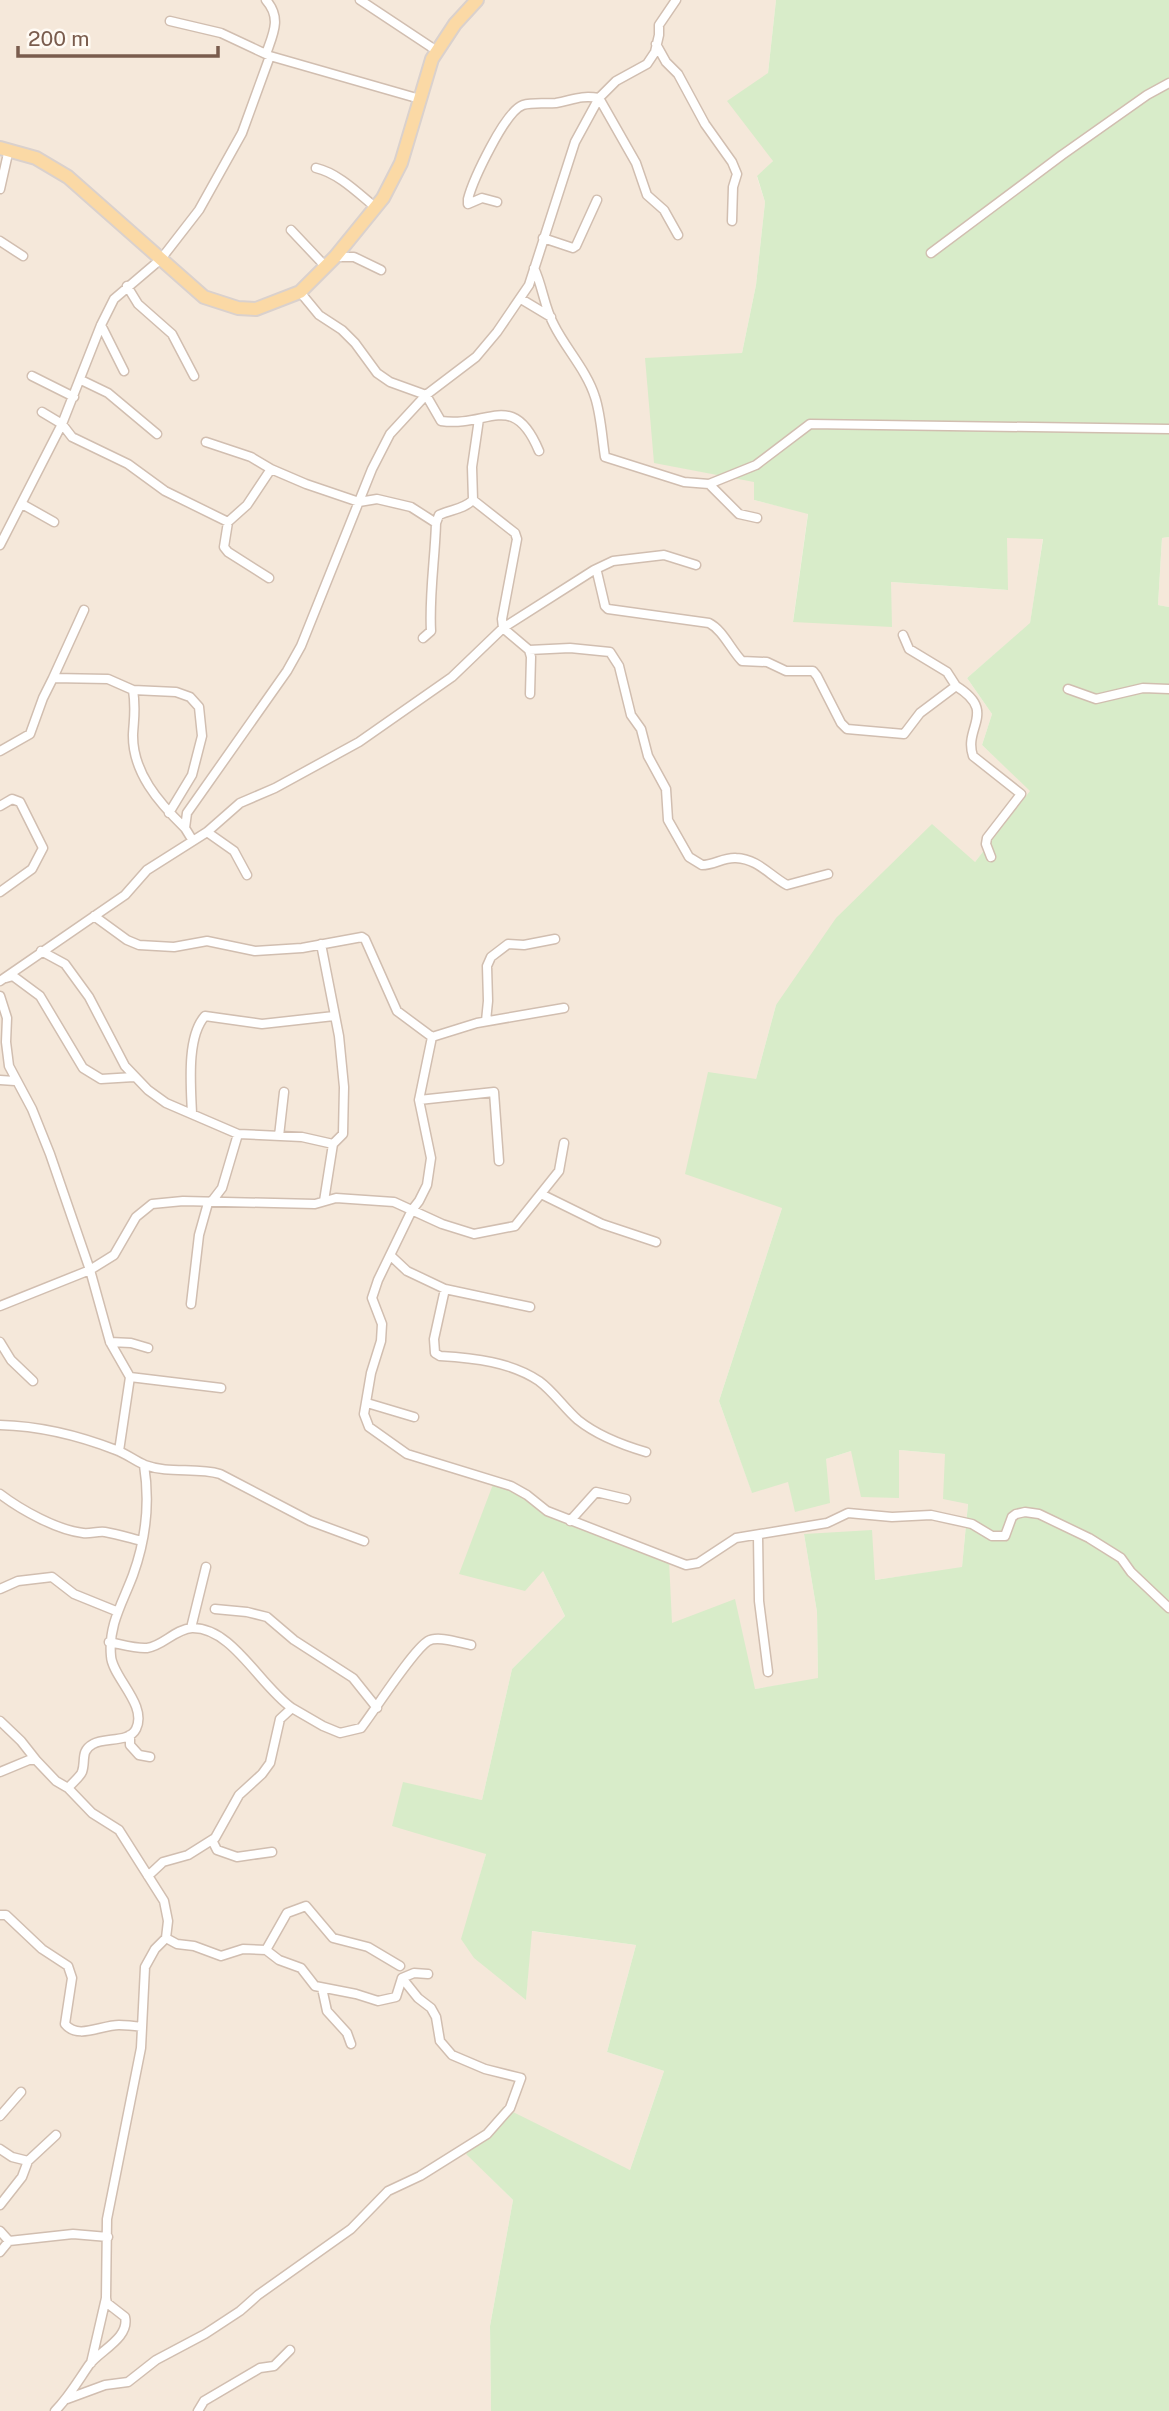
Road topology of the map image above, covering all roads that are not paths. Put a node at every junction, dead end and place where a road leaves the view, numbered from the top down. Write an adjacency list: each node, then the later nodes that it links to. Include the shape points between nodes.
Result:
1 (266, 0): 8 (street, via 276,20)
2 (360, 0): 7 (street)
3 (477, 0): 7 (main road)
4 (675, 0): 6 (street, via 659,25)
5 (170, 21): 8 (street, via 221,33)
6 (656, 44): 10 (street, via 647,64 616,81); 18 (street, via 732,162 737,174)
7 (437, 51): 11 (main road)
8 (268, 55): 11 (street); 25 (street, via 242,133 199,211)
9 (1169, 83): 23 (street, via 1062,155)
10 (599, 98): 16 (street, via 521,106 507,120 468,199 468,204 482,198); 20 (street, via 636,163 647,195 664,210); 21 (street, via 575,142)
11 (420, 99): 17 (main road, via 401,163)
12 (4, 148): 14 (street); 25 (main road, via 36,158 68,177)
13 (316, 168): 17 (street)
14 (0, 189)
15 (597, 200): 21 (street, via 576,246)
16 (498, 202)
17 (375, 207): 26 (main road)
18 (732, 221)
19 (292, 230): 26 (street)
20 (678, 235)
21 (543, 238): 27 (street)
22 (0, 241): 24 (street)
23 (931, 253)
24 (23, 256)
25 (161, 259): 29 (street); 30 (main road, via 204,297 238,308 256,309)
26 (330, 261): 28 (street, via 358,258); 30 (main road)
27 (534, 268): 31 (street); 32 (street)
28 (381, 270)
29 (127, 286): 33 (street, via 114,299); 36 (street, via 138,304 172,334)
30 (300, 292): 38 (street, via 319,315 355,343 377,373)
31 (521, 299): 32 (street); 38 (street, via 476,357)
32 (551, 317): 48 (street, via 595,396 605,457 684,482)
33 (101, 325): 34 (street); 37 (street)
34 (124, 371)
35 (32, 376): 39 (street)
36 (194, 376)
37 (81, 380): 39 (street); 44 (street, via 108,393)
38 (426, 395): 41 (street, via 441,421); 50 (street, via 390,434)
39 (74, 397): 42 (street)
40 (43, 412): 42 (street)
41 (479, 419): 46 (street, via 500,414 517,419 531,433); 49 (street)
42 (62, 424): 51 (street); 54 (street, via 72,437)
43 (1169, 429): 48 (street, via 810,425 756,465)
44 (157, 434)
45 (206, 442): 47 (street)
46 (538, 452)
47 (271, 469): 50 (street); 54 (street, via 247,505)
48 (709, 484): 52 (street, via 739,514)
49 (473, 500): 55 (street, via 439,515); 61 (street, via 517,539)
50 (359, 502): 55 (street, via 377,499 411,507); 74 (street, via 301,646 196,798)
51 (22, 504): 53 (street); 56 (street)
52 (757, 518)
53 (54, 522)
54 (228, 522): 59 (street, via 224,547)
55 (436, 523): 63 (street, via 431,631)
56 (0, 545)
57 (696, 565): 58 (street, via 664,555 613,561)
58 (594, 570): 61 (street); 66 (street, via 608,609 709,623 742,661 767,662 786,671 813,671 847,730 904,734 920,713)
59 (269, 578)
60 (84, 610): 65 (street)
61 (503, 628): 64 (street); 75 (street, via 452,677 386,725 240,803)
62 (903, 635): 66 (street, via 909,649 947,672)
63 (423, 638)
64 (529, 650): 70 (street); 78 (street, via 610,652 619,667 631,715 666,789 668,820 689,857 702,865 749,860 787,885)
65 (53, 678): 69 (street, via 108,679); 71 (street, via 30,734)
66 (956, 686): 77 (street, via 967,693 977,710 973,756 1021,794 987,838)
67 (1068, 689): 68 (street, via 1097,699 1143,688)
68 (1169, 689)
69 (133, 690): 73 (street, via 135,758); 73 (street, via 176,692 199,707 201,736 194,767)
70 (530, 694)
71 (0, 751)
72 (0, 806): 80 (street, via 12,799 20,802 43,848 33,869)
73 (169, 813): 74 (street)
74 (185, 828): 76 (street)
75 (207, 832): 76 (street); 79 (street, via 234,851)
76 (193, 841): 81 (street, via 147,870 125,895)
77 (992, 857)
78 (828, 874)
79 (247, 875)
80 (0, 892)
81 (94, 916): 83 (street, via 139,945 174,947 207,941 255,951); 84 (street)
82 (555, 939): 89 (street, via 508,944 491,957 486,967)
83 (321, 944): 88 (street); 90 (street, via 365,939 397,1011)
84 (41, 951): 85 (street); 91 (street, via 65,964)
85 (0, 981): 91 (street, via 13,975 40,996 83,1068 100,1079)
86 (0, 996): 93 (street)
87 (564, 1008): 89 (street)
88 (334, 1016): 96 (street, via 262,1024 205,1016 190,1060); 100 (street, via 344,1087 343,1134)
89 (486, 1021): 90 (street)
90 (432, 1037): 95 (street)
91 (134, 1077): 96 (street, via 166,1103)
92 (0, 1080): 93 (street)
93 (15, 1081): 108 (street, via 50,1154)
94 (284, 1092): 98 (street)
95 (419, 1100): 101 (street, via 494,1091); 105 (street, via 431,1158 427,1185)
96 (192, 1114): 97 (street)
97 (238, 1134): 98 (street); 104 (street, via 222,1188)
98 (279, 1136): 100 (street)
99 (564, 1143): 102 (street, via 559,1171)
100 (333, 1144): 103 (street)
101 (499, 1161)
102 (541, 1194): 105 (street, via 515,1226 474,1234); 106 (street, via 601,1224)
103 (324, 1201): 104 (street); 105 (street, via 394,1202)
104 (210, 1202): 108 (street, via 152,1204 136,1217 114,1255); 110 (street, via 199,1235)
105 (412, 1210): 107 (street)
106 (656, 1242)
107 (391, 1256): 109 (street, via 407,1271); 119 (street, via 372,1298 382,1324 382,1341)
108 (90, 1270): 111 (street); 114 (street)
109 (445, 1289): 112 (street); 123 (street, via 435,1353 513,1367 541,1382 578,1420 622,1445)
110 (191, 1304)
111 (0, 1306)
112 (530, 1307)
113 (0, 1342): 117 (street)
114 (110, 1342): 115 (street); 116 (street)
115 (148, 1348)
116 (130, 1377): 118 (street); 122 (street)
117 (33, 1381)
118 (221, 1388)
119 (367, 1402): 120 (street); 127 (street, via 369,1427 407,1454 511,1486)
120 (414, 1417)
121 (0, 1425): 122 (street, via 58,1432)
122 (119, 1451): 124 (street)
123 (646, 1452)
124 (144, 1465): 129 (street, via 147,1508); 130 (street, via 220,1474 310,1521)
125 (0, 1494): 129 (street, via 68,1529)
126 (626, 1499): 127 (street, via 596,1492)
127 (570, 1521): 128 (street, via 686,1565 698,1563 736,1538)
128 (758, 1536): 133 (street, via 827,1523 848,1513 931,1515 972,1524 1000,1537 1005,1536 1012,1517 1033,1512 1121,1558); 139 (street, via 759,1601)
129 (142, 1541): 135 (street)
130 (364, 1541)
131 (206, 1567): 136 (street)
132 (0, 1589): 135 (street, via 18,1581 52,1577 74,1594)
133 (1169, 1608)
134 (215, 1609): 141 (street, via 267,1617 353,1678)
135 (116, 1611): 137 (street)
136 (191, 1628): 137 (street, via 146,1648); 140 (street, via 225,1640 271,1692)
137 (109, 1642): 143 (street, via 111,1661 133,1698 139,1722)
138 (471, 1645): 141 (street, via 429,1640)
139 (768, 1672)
140 (292, 1708): 141 (street, via 340,1732 361,1728); 148 (street, via 280,1718 270,1763 239,1795)
141 (377, 1708)
142 (0, 1721): 145 (street)
143 (130, 1735): 144 (street, via 130,1745); 147 (street, via 92,1744 82,1755 82,1771)
144 (150, 1758)
145 (36, 1760): 146 (street); 147 (street)
146 (0, 1772)
147 (68, 1788): 150 (street, via 92,1813 119,1830)
148 (212, 1840): 149 (street, via 217,1850 237,1857); 150 (street, via 188,1855 163,1862)
149 (272, 1852)
150 (148, 1876): 152 (street, via 164,1901 169,1922)
151 (0, 1915): 158 (street, via 6,1915 68,1966 72,1978 67,2027 79,2032 117,2024)
152 (166, 1938): 153 (street, via 221,1956 243,1949); 158 (street, via 145,1966)
153 (265, 1950): 154 (street, via 287,1913 306,1906 333,1938 368,1947); 157 (street, via 301,1968)
154 (400, 1966)
155 (428, 1974): 156 (street)
156 (402, 1978): 157 (street, via 396,1997 389,2000); 173 (street, via 431,2008 440,2041 452,2055 521,2078 510,2108 487,2134 388,2191 351,2228 205,2334 156,2360 128,2382)
157 (322, 1988): 159 (street, via 327,2011 348,2033)
158 (142, 2027): 167 (street, via 107,2219)
159 (351, 2044)
160 (21, 2092): 161 (street)
161 (0, 2116)
162 (56, 2135): 164 (street)
163 (0, 2149): 164 (street)
164 (28, 2161): 165 (street, via 22,2177)
165 (0, 2205)
166 (0, 2231): 168 (street)
167 (108, 2237): 168 (street, via 73,2234); 170 (street)
168 (9, 2241): 169 (street)
169 (0, 2252)
170 (106, 2298): 172 (street); 172 (street, via 125,2317 126,2326)
171 (290, 2350): 175 (street, via 274,2366 260,2368 204,2401)
172 (91, 2363): 173 (street)
173 (67, 2399): 174 (street)
174 (55, 2411)
175 (198, 2411)

